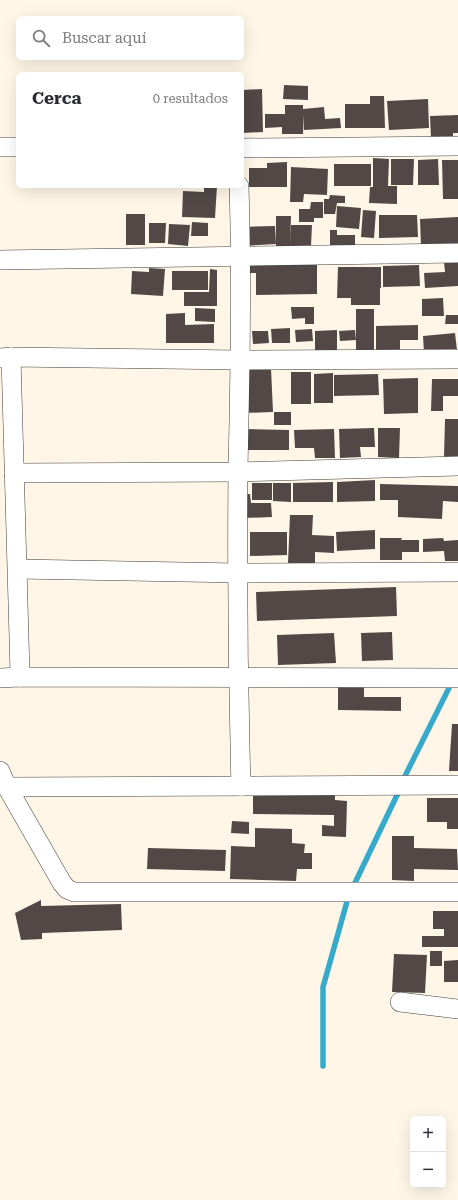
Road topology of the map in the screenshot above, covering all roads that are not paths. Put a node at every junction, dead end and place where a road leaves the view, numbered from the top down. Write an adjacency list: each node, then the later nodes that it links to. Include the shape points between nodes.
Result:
1 (458, 146): 4 (street)
2 (0, 147): 3 (street)
3 (16, 147)
4 (244, 148)
5 (239, 188): 7 (street)
6 (458, 253): 7 (street)
7 (241, 256): 8 (street); 11 (street)
8 (0, 260)
9 (6, 357): 11 (street); 14 (street)
10 (458, 359): 11 (street)
11 (240, 360): 13 (street)
12 (458, 466): 13 (street)
13 (238, 472): 14 (street); 17 (street)
14 (14, 473): 15 (street)
15 (18, 570): 17 (street); 18 (street)
16 (458, 572): 17 (street)
17 (239, 573): 20 (street)
18 (20, 677): 19 (street); 20 (street)
19 (0, 678)
20 (238, 678): 21 (street); 24 (street)
21 (458, 678)
22 (4, 779): 24 (street); 25 (street, via 62,883 74,892)
23 (458, 785): 24 (street)
24 (241, 786)
25 (458, 892)
26 (400, 1002): 27 (street)
27 (458, 1009)

